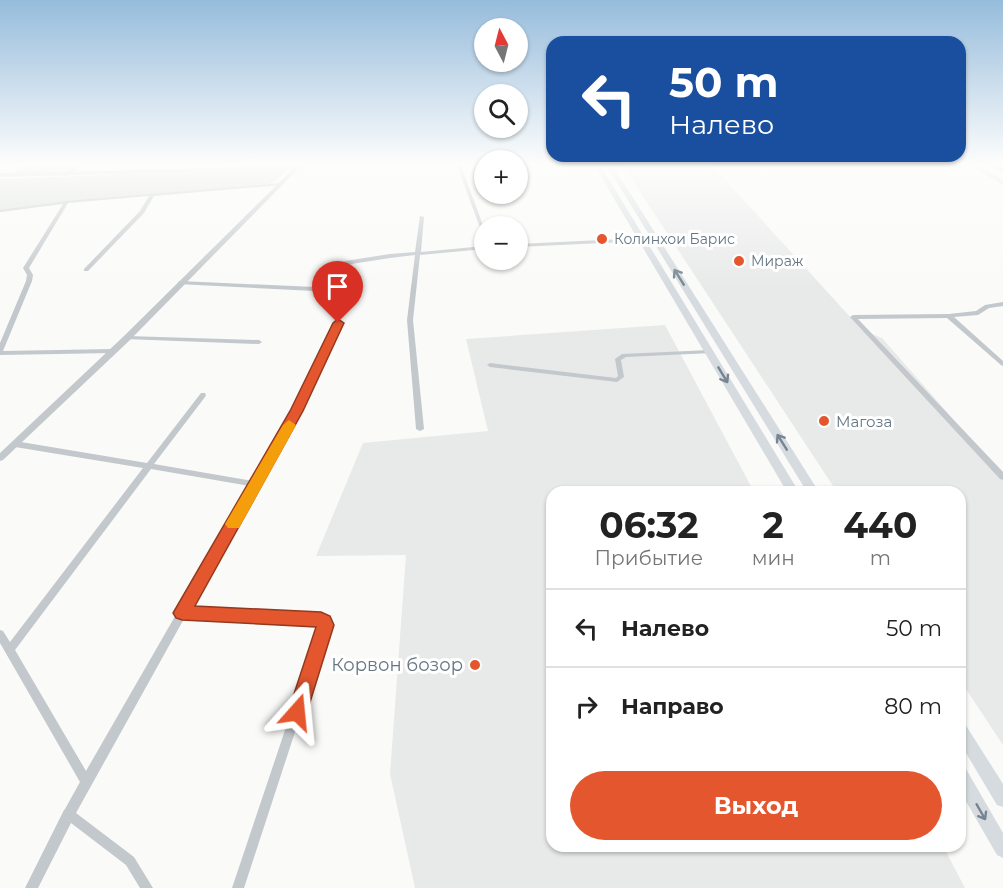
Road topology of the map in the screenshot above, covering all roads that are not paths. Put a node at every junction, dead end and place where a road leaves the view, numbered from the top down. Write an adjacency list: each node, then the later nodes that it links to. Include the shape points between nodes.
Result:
1 (48, 204): 7 (street)
2 (65, 204): 23 (street, via 26,268 29,281)
3 (146, 204): 14 (street)
4 (260, 204): 15 (street)
5 (622, 204): 9 (main road)
6 (634, 204): 35 (main road, one-way to 6)
7 (0, 211)
8 (422, 217): 12 (street)
9 (643, 240): 10 (street); 24 (main road)
10 (528, 246)
11 (474, 249): 12 (street)
12 (416, 253): 13 (street); 28 (street, via 410,320)
13 (345, 263)
14 (86, 270)
15 (180, 283): 16 (street); 20 (street)
16 (315, 289)
17 (1003, 304): 18 (street, via 987,306 978,313)
18 (949, 316): 25 (street); 32 (street, via 853,317)
19 (338, 323): 33 (street, via 297,411)
20 (127, 339): 21 (street); 22 (street)
21 (259, 342)
22 (113, 351): 23 (street); 29 (street)
23 (0, 352)
24 (710, 352): 26 (street, via 624,355 618,359 621,377 617,380); 34 (main road, one-way to 34)
25 (1003, 364)
26 (490, 365)
27 (203, 395): 31 (street)
28 (420, 429)
29 (15, 444): 30 (street); 31 (street)
30 (0, 458)
31 (150, 467): 33 (street); 38 (street)
32 (1003, 477)
33 (256, 484): 36 (street)
34 (789, 486)
35 (809, 486)
36 (182, 613): 40 (street); 47 (street, via 321,619 326,625)
37 (0, 634): 38 (street)
38 (10, 649): 40 (street)
39 (966, 739): 42 (main road)
40 (86, 781): 43 (street)
41 (966, 786): 44 (main road, one-way to 44)
42 (1003, 799)
43 (68, 814): 45 (street); 46 (street, via 130,861)
44 (1003, 849)
45 (31, 888)
46 (147, 888)
47 (238, 888)

